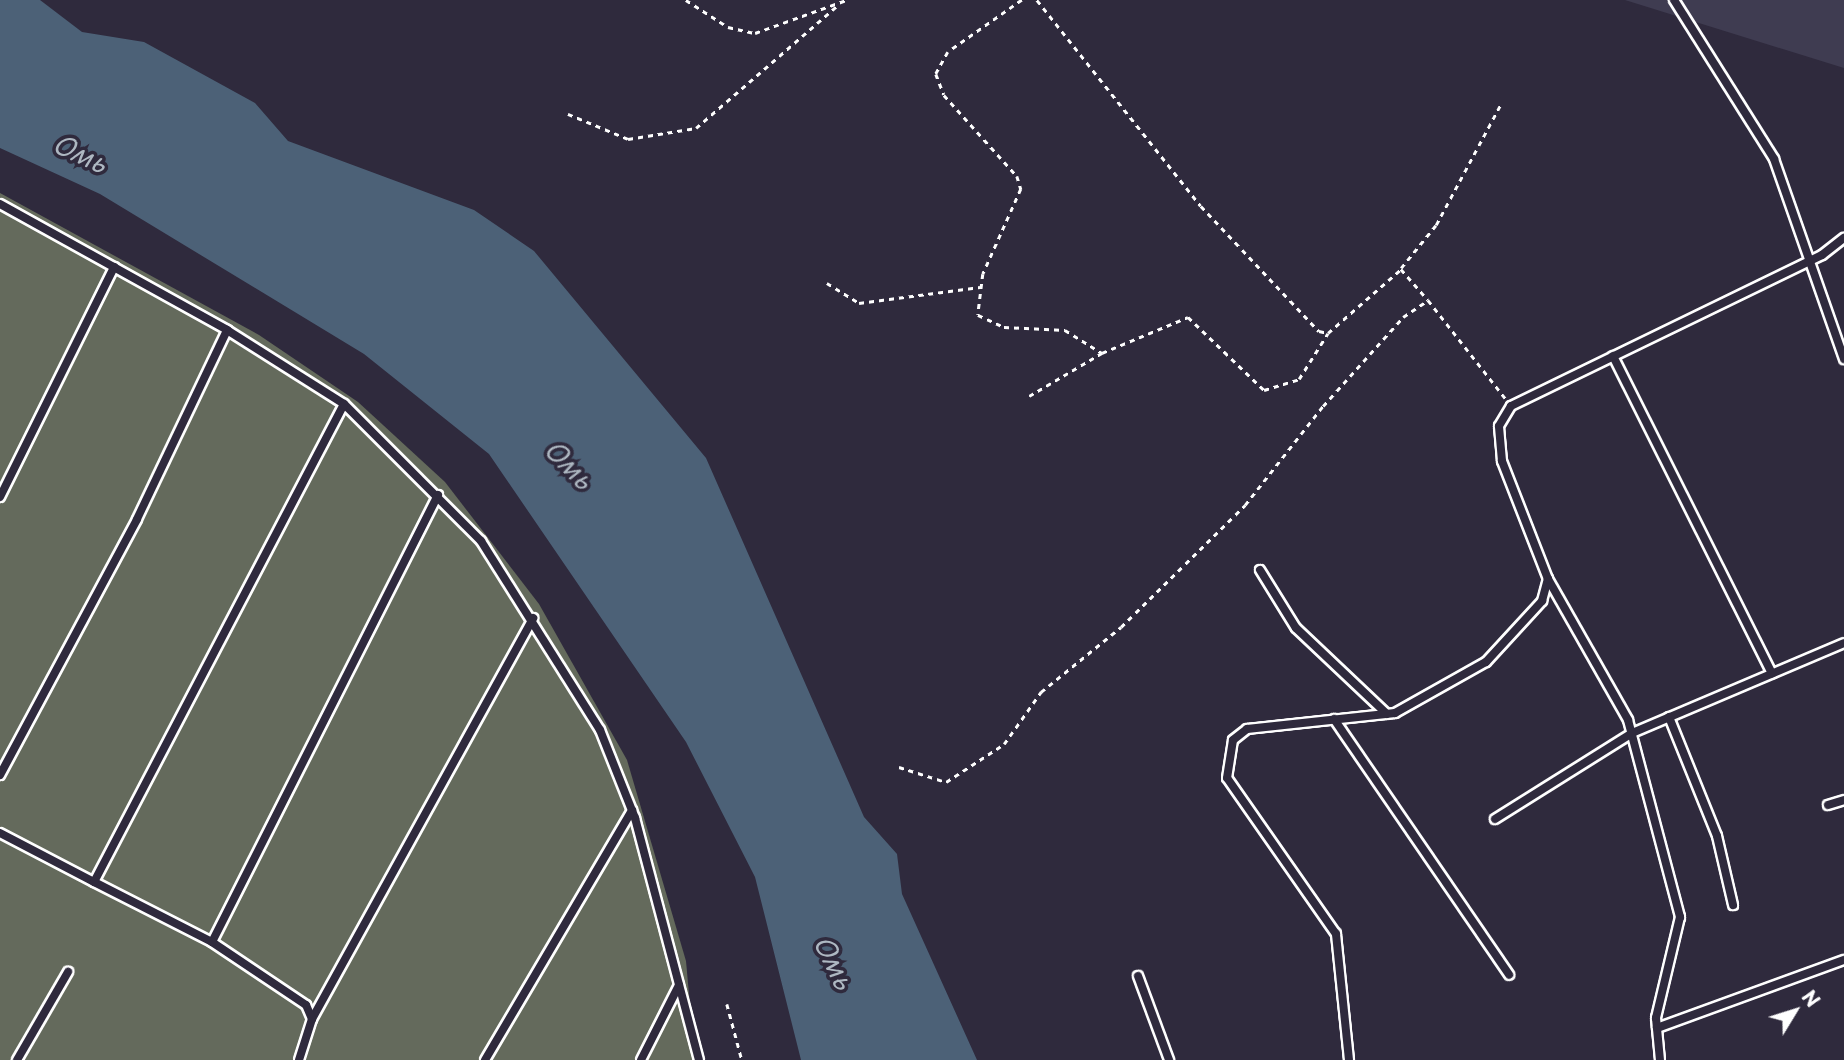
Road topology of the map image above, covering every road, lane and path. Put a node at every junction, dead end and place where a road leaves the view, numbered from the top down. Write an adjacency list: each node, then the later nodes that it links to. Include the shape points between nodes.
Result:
1 (686, 0): 6 (path, via 728,27 755,33)
2 (846, 0): 6 (path)
3 (1022, 0): 15 (path, via 948,52 936,74 944,95 1017,176 1021,189)
4 (1037, 0): 18 (path, via 1201,206 1319,331)
5 (1674, 0): 11 (lane, via 1774,159)
6 (837, 6): 8 (path, via 696,128 628,139)
7 (1501, 104): 13 (path, via 1436,225)
8 (568, 114)
9 (0, 204): 12 (lane)
10 (1844, 238): 11 (lane)
11 (1813, 259): 20 (lane); 21 (lane)
12 (114, 267): 17 (lane); 26 (lane)
13 (1401, 269): 16 (path); 18 (path)
14 (827, 283): 15 (path, via 859,303)
15 (980, 287): 19 (path, via 976,303 986,322 1065,330)
16 (1428, 300): 24 (path); 36 (path, via 1403,317 1323,406 1245,505 1121,627 1041,692 1004,744 946,782)
17 (227, 330): 23 (lane); 37 (lane, via 137,519)
18 (1328, 333): 19 (path, via 1299,379 1264,390 1188,317)
19 (1102, 353): 22 (path)
20 (1613, 356): 24 (lane); 31 (lane)
21 (1844, 359)
22 (1029, 396)
23 (344, 404): 25 (lane); 43 (lane)
24 (1511, 406): 28 (lane, via 1499,426 1502,461)
25 (438, 495): 29 (lane, via 481,541); 45 (lane)
26 (0, 496)
27 (1260, 570): 32 (lane, via 1296,628)
28 (1548, 579): 32 (lane, via 1542,601 1486,662); 35 (lane)
29 (533, 618): 40 (lane, via 600,730); 52 (lane)
30 (1844, 643): 31 (lane)
31 (1772, 673): 33 (lane)
32 (1387, 714): 34 (lane)
33 (1669, 717): 35 (lane); 44 (lane, via 1717,836)
34 (1334, 719): 48 (lane); 61 (lane, via 1247,729 1233,740 1226,764 1227,778 1336,934)
35 (1632, 733): 41 (lane); 53 (lane, via 1681,917)
36 (899, 768)
37 (0, 775)
38 (1844, 800): 39 (lane)
39 (1828, 805)
40 (632, 810): 50 (lane); 56 (lane)
41 (1495, 819)
42 (0, 834): 43 (lane)
43 (94, 882): 45 (lane)
44 (1733, 905)
45 (212, 943): 52 (lane, via 306,1004)
46 (1844, 960): 53 (lane)
47 (68, 972): 54 (lane)
48 (1510, 975)
49 (1138, 976): 60 (lane)
50 (679, 985): 57 (lane); 58 (lane)
51 (727, 1004): 59 (path)
52 (312, 1018): 55 (lane)
53 (1657, 1028): 62 (lane)
54 (17, 1060)
55 (299, 1060)
56 (485, 1060)
57 (641, 1060)
58 (699, 1060)
59 (742, 1060)
60 (1169, 1060)
61 (1349, 1060)
62 (1660, 1060)

